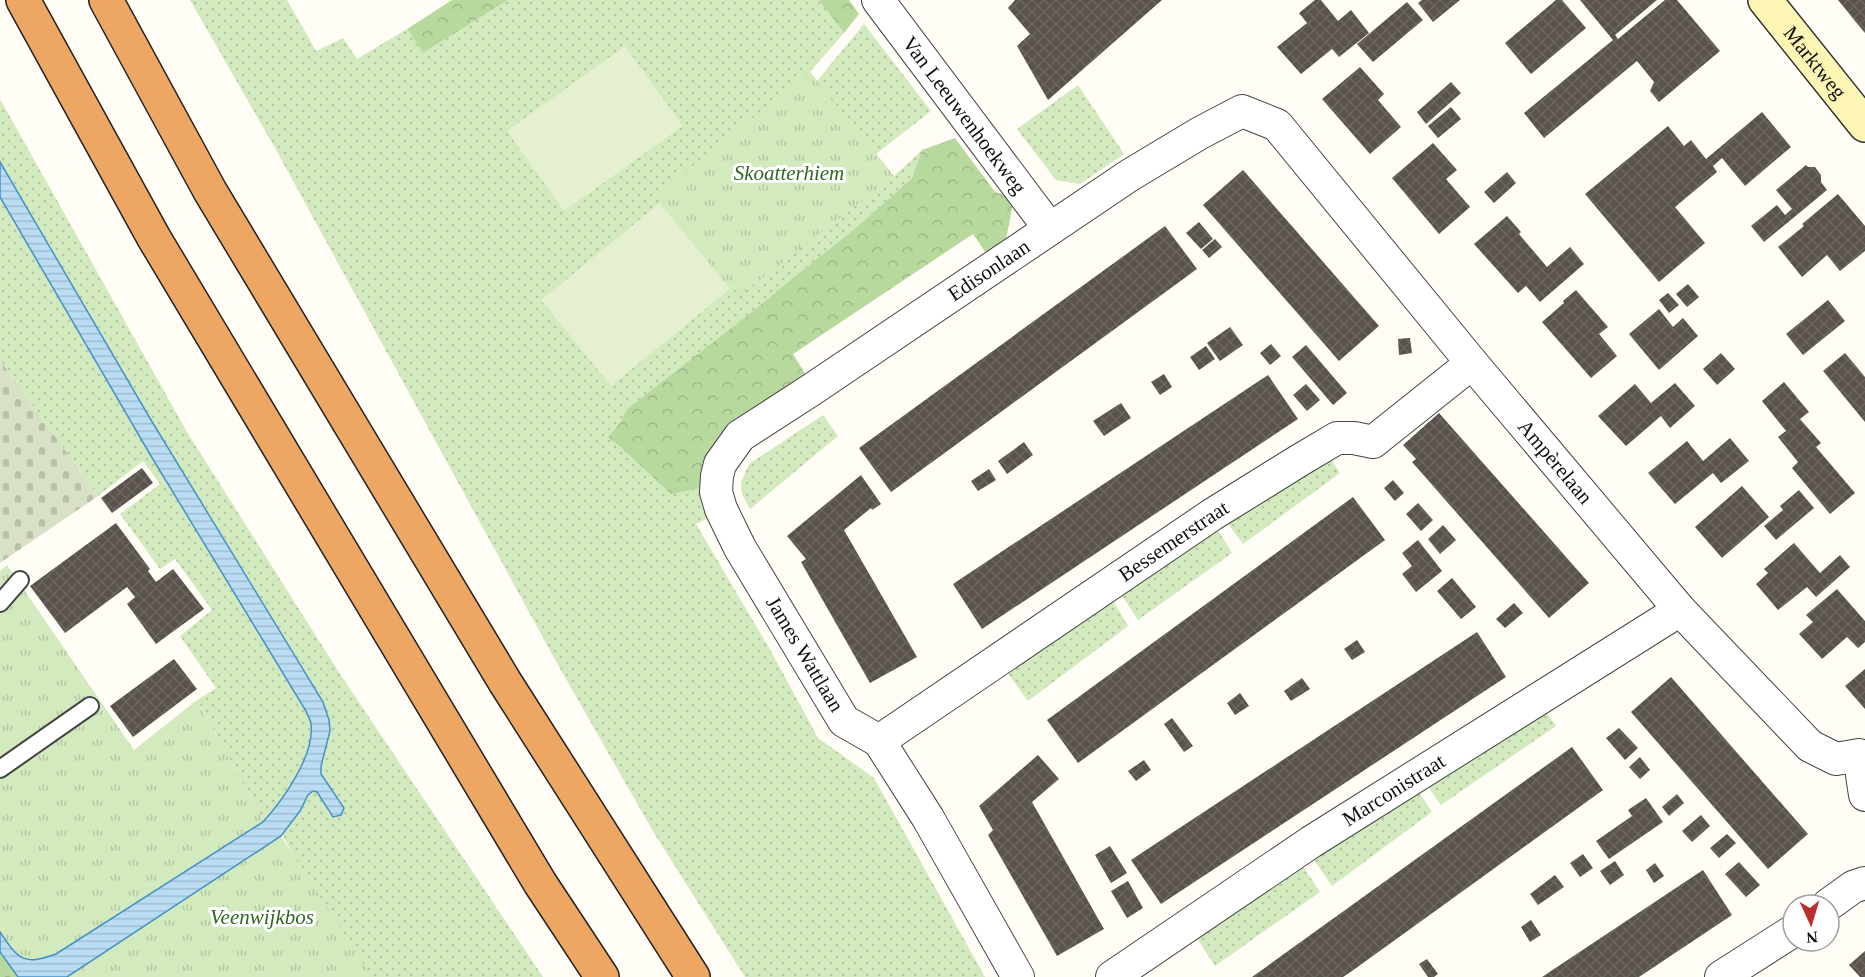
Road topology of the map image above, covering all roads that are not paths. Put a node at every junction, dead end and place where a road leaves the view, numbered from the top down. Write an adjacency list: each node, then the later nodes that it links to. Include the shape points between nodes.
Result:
1 (23, 0): 21 (highway, via 159,248 540,883)
2 (106, 0): 22 (highway, via 210,191 487,651)
3 (878, 0): 7 (street, Van Leeuwenhoekweg)
4 (1764, 0): 6 (street, Marktweg)
5 (1242, 111): 7 (street, Edisonlaan, via 1130,175); 8 (street, Ampèrelaan, via 1277,125)
6 (1865, 125)
7 (1050, 229): 9 (street, Edisonlaan)
8 (1472, 363): 12 (street, Ampèrelaan); 14 (street, Bessemerstraat, via 1373,442 1336,438 1213,513)
9 (740, 436): 14 (street, James Wattlaan, via 720,464 716,492 721,509 740,548 844,720)
10 (20, 580): 11 (lane)
11 (0, 603)
12 (1680, 610): 15 (street, Ampèrelaan, via 1810,746 1836,759); 24 (street, Marconistraat, via 1311,842)
13 (90, 706): 16 (lane)
14 (879, 741): 23 (street, James Wattlaan, via 928,818)
15 (1862, 754): 17 (street, Ampèrelaan)
16 (0, 769)
17 (1865, 795)
18 (1865, 883): 19 (street)
19 (1841, 896)
20 (1781, 940): 25 (street)
21 (602, 977)
22 (693, 977)
23 (1018, 977)
24 (1112, 977)
25 (1721, 977)

